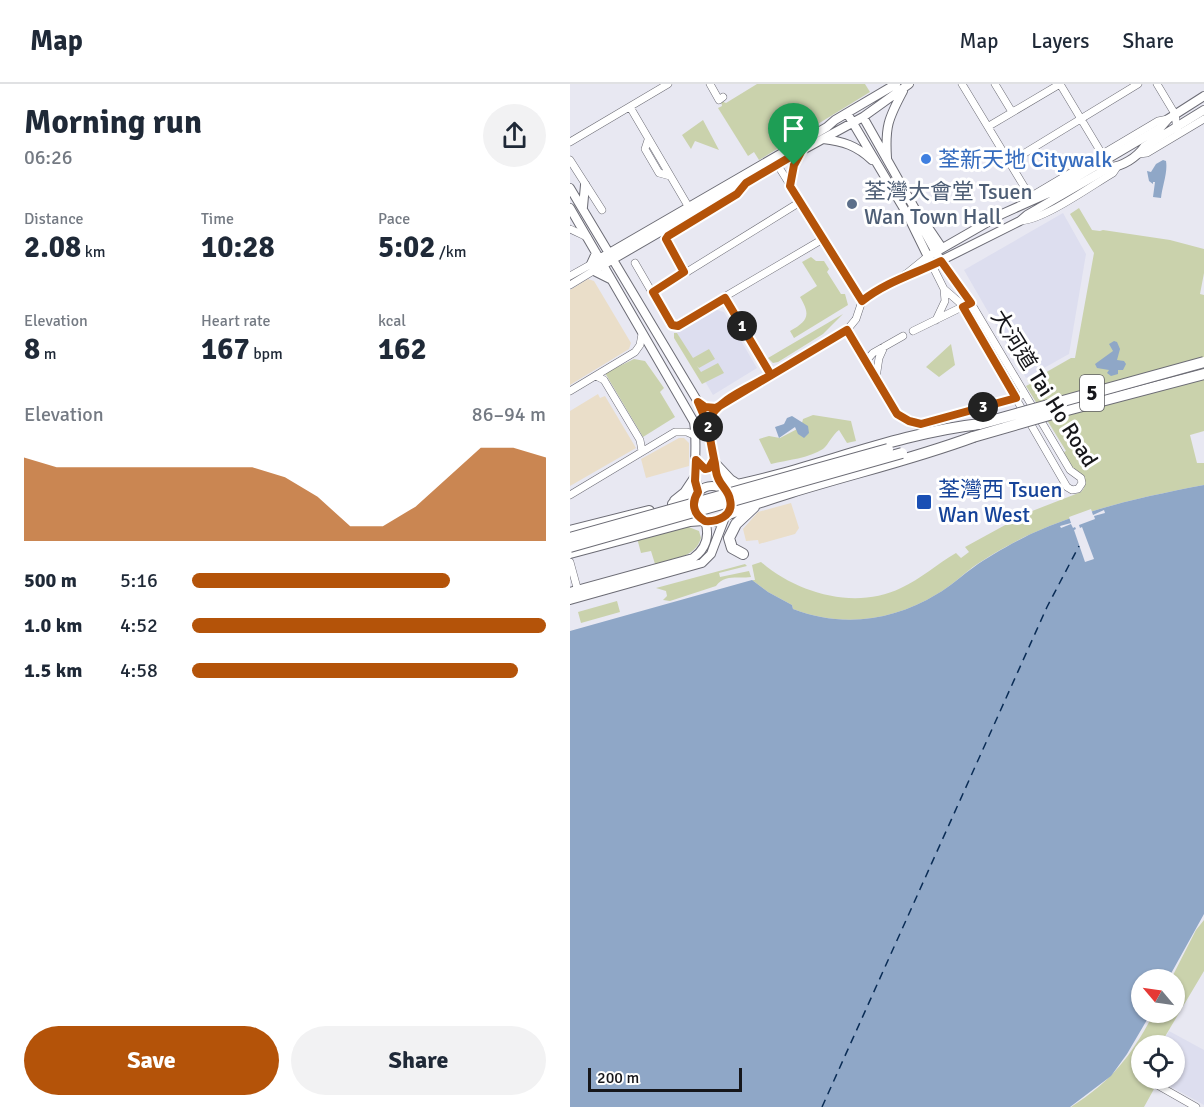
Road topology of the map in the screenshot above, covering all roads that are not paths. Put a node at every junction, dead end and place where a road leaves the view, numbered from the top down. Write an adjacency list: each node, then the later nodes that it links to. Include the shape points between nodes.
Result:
1 (668, 84): 14 (street)
2 (710, 84): 12 (street, via 719,100)
3 (882, 84): 13 (main road)
4 (908, 84): 10 (main road); 28 (main road, 大河道 Tai Ho Road, via 889,117)
5 (962, 84): 22 (street)
6 (995, 84): 16 (street)
7 (1060, 84): 16 (street); 20 (street)
8 (1138, 84): 20 (street)
9 (1157, 84): 18 (street)
10 (897, 87): 13 (main road); 17 (main road)
11 (1204, 96): 18 (main road)
12 (723, 97)
13 (874, 97): 19 (main road)
14 (630, 107): 25 (street); 42 (street, via 648,140 645,149 658,172 670,176)
15 (1204, 110): 23 (main road)
16 (1012, 112): 22 (street)
17 (863, 117): 19 (main road); 28 (main road, 大河道 Tai Ho Road)
18 (1172, 117): 23 (street); 27 (street); 37 (main road, via 1125,149)
19 (850, 118): 24 (main road); 32 (main road, 大河道 Tai Ho Road); 42 (main road, via 832,124)
20 (1081, 119): 27 (street); 30 (street)
21 (1204, 119): 23 (street)
22 (989, 126): 30 (street)
23 (1177, 131): 51 (main road, via 1020,221)
24 (823, 139): 26 (main road); 32 (main road, via 849,144)
25 (570, 142)
26 (802, 150): 31 (main road); 34 (street, via 792,167)
27 (1102, 154): 37 (street)
28 (887, 159): 46 (main road, 大河道 Tai Ho Road, via 917,218)
29 (570, 160): 36 (street)
30 (1010, 162): 37 (street)
31 (777, 164): 33 (main road); 34 (street)
32 (879, 166): 50 (main road, 大河道 Tai Ho Road)
33 (746, 183): 42 (main road); 55 (street, via 737,194 668,236 667,242)
34 (790, 186): 38 (street)
35 (570, 189): 40 (main road)
36 (584, 189): 40 (main road); 41 (street)
37 (1030, 200): 46 (main road)
38 (800, 202): 45 (street); 55 (street)
39 (570, 208): 44 (main road)
40 (583, 208): 48 (main road)
41 (602, 210)
42 (691, 210): 47 (main road)
43 (571, 229): 44 (street)
44 (587, 237): 49 (main road)
45 (823, 239): 61 (street); 62 (street)
46 (939, 250): 50 (main road); 51 (main road, 大河道 Tai Ho Road)
47 (624, 252): 48 (main road); 54 (main road)
48 (611, 257): 49 (main road); 54 (main road)
49 (600, 259): 53 (main road); 53 (street); 57 (main road)
50 (929, 261): 51 (main road); 59 (street, 大河道 Tai Ho Road); 62 (street)
51 (941, 261): 63 (street, 大河道 Tai Ho Road)
52 (635, 263): 60 (street)
53 (592, 268): 56 (street); 57 (main road); 58 (street)
54 (621, 272): 80 (main road)
55 (684, 272): 60 (street)
56 (570, 276)
57 (611, 279): 68 (main road)
58 (570, 285)
59 (944, 289): 64 (street, 大河道 Tai Ho Road); 65 (street, via 945,301)
60 (653, 292): 61 (street, via 672,325 678,326)
61 (725, 298): 74 (street)
62 (862, 301): 66 (street)
63 (971, 303): 64 (street, 大河道 Tai Ho Road); 78 (street, 大河道 Tai Ho Road)
64 (963, 307): 65 (street, 大河道 Tai Ho Road); 79 (street, 大河道 Tai Ho Road)
65 (936, 320): 67 (street, 大河道 Tai Ho Road)
66 (847, 330): 71 (street); 74 (street)
67 (912, 331)
68 (642, 334): 75 (street, via 634,352); 84 (main road, via 694,422)
69 (903, 336): 70 (street)
70 (884, 347): 71 (street); 76 (street)
71 (866, 361): 76 (street)
72 (1204, 362): 83 (highway, 5, bridge)
73 (1204, 374): 85 (highway, 5, bridge)
74 (771, 375): 81 (street)
75 (596, 376): 77 (street); 86 (street, via 604,380 640,440)
76 (876, 378): 79 (street, via 897,414 917,423)
77 (570, 391)
78 (1025, 394): 79 (street); 79 (street, 大河道 Tai Ho Road, via 1070,470 1081,478 1078,489 1067,487)
79 (1016, 398)
80 (702, 406): 81 (street); 82 (main road)
81 (716, 408): 82 (street)
82 (707, 423): 88 (main road)
83 (980, 424): 90 (highway, via 892,441); 99 (highway, 5, bridge)
84 (696, 436): 86 (street, via 678,431); 87 (main road)
85 (973, 437): 94 (highway); 100 (highway, 5, bridge, via 902,453)
86 (642, 451): 93 (street)
87 (696, 460): 88 (main road, via 705,469); 89 (main road)
88 (715, 462): 90 (highway); 91 (main road)
89 (695, 478): 92 (main road); 95 (highway, via 685,493)
90 (738, 485): 91 (highway)
91 (722, 487): 92 (main road, via 709,486); 96 (main road, via 730,500)
92 (697, 492): 95 (highway, via 684,501); 97 (main road, via 694,509)
93 (570, 495)
94 (761, 501): 96 (highway); 102 (highway, via 730,533 730,545)
95 (665, 506): 98 (highway)
96 (725, 516): 97 (main road, via 717,521); 104 (main road, via 711,554 702,563)
97 (704, 520): 101 (highway); 104 (main road, via 706,542 693,558)
98 (570, 531)
99 (570, 538)
100 (570, 547)
101 (570, 553)
102 (743, 554)
103 (570, 562): 104 (street)
104 (574, 595)
105 (1164, 1089): 106 (street)
106 (1196, 1107)

